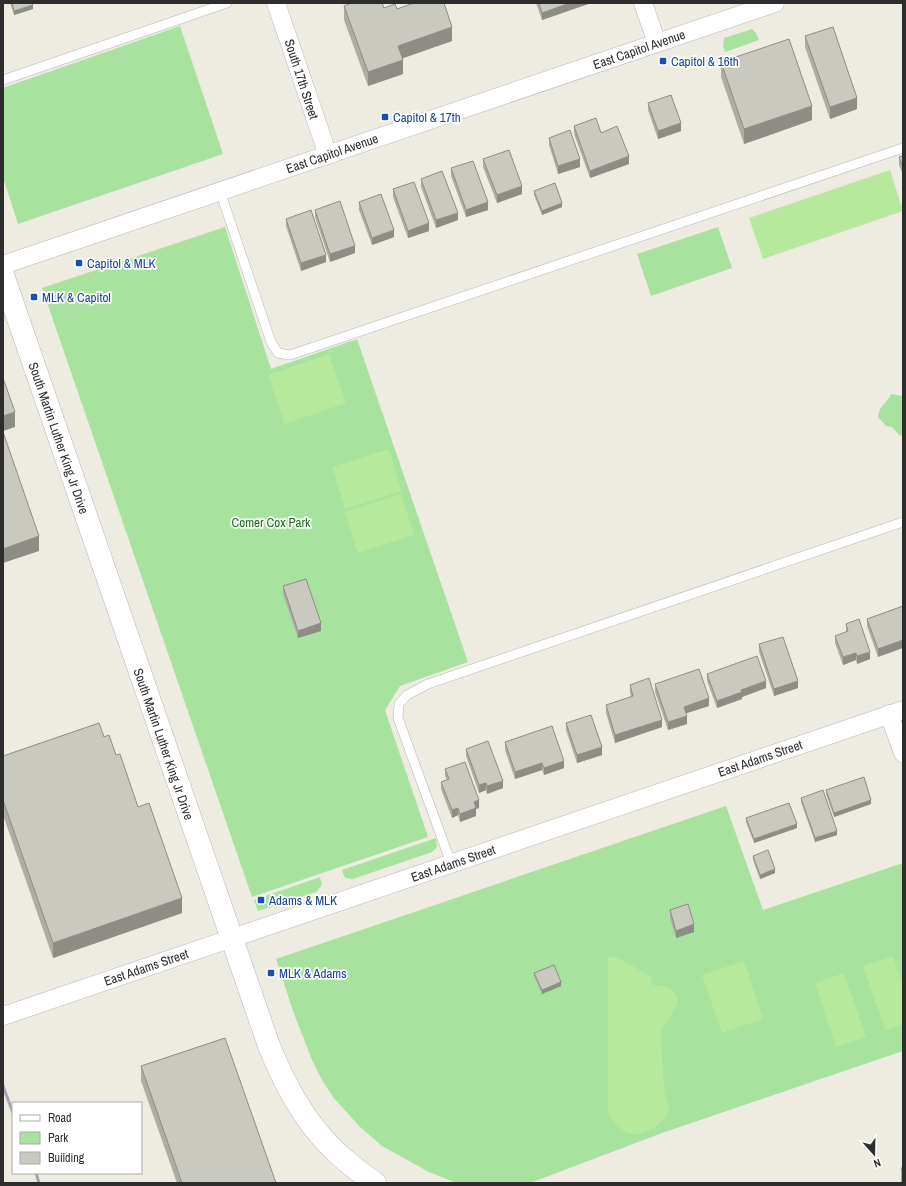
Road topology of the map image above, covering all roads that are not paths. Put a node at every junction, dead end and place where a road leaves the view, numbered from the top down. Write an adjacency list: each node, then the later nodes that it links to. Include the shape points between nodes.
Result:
1 (227, 3): 6 (lane)
2 (276, 3): 8 (street, South 17th Street)
3 (643, 3): 5 (street)
4 (775, 3): 5 (street, East Capitol Avenue)
5 (657, 43): 8 (street, East Capitol Avenue)
6 (3, 80)
7 (903, 148): 9 (lane, via 290,355 278,353 271,342)
8 (328, 155): 9 (street, East Capitol Avenue)
9 (220, 191): 10 (street, East Capitol Avenue)
10 (3, 265)
11 (3, 275): 16 (street, South Martin Luther King Jr Drive)
12 (903, 522): 15 (lane, via 428,684 407,694 399,704 398,718)
13 (896, 712): 14 (street); 15 (street, East Adams Street)
14 (903, 754)
15 (451, 864): 16 (street, East Adams Street)
16 (231, 938): 17 (street, East Adams Street); 18 (street, South Martin Luther King Jr Drive, via 272,1053 303,1114 334,1150)
17 (3, 1016)
18 (375, 1183)

